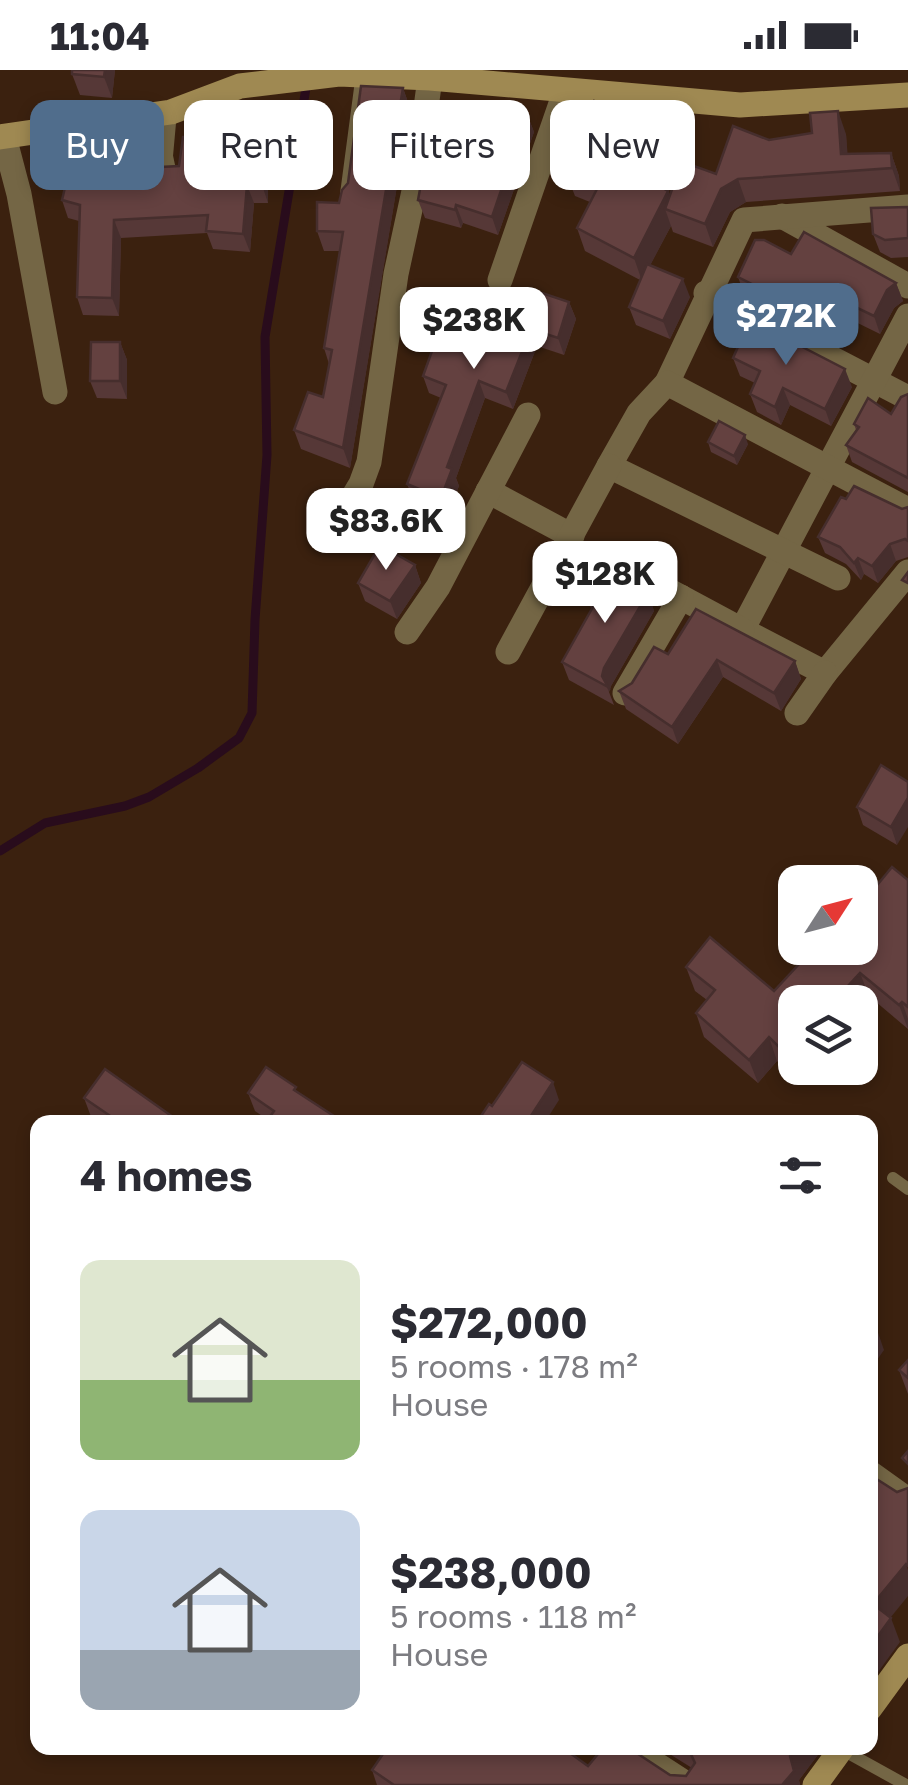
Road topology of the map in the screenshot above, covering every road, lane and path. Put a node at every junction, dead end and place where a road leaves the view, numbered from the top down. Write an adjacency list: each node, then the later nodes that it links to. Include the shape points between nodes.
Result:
1 (341, 73): 2 (street); 5 (street, via 240,86); 8 (lane)
2 (430, 78): 3 (street); 24 (street, via 369,462)
3 (564, 92): 4 (street, via 740,105); 11 (street)
4 (908, 94)
5 (171, 112): 6 (street); 7 (lane)
6 (2, 137): 17 (street)
7 (171, 174)
8 (345, 200)
9 (908, 207): 10 (street)
10 (782, 216): 12 (street); 13 (street, via 744,220)
11 (500, 280)
12 (908, 286)
13 (706, 294): 15 (street); 16 (street)
14 (908, 316): 15 (street)
15 (874, 381): 18 (street); 21 (street)
16 (667, 383): 20 (street, via 639,413); 21 (street)
17 (55, 392)
18 (908, 398)
19 (528, 415): 22 (street)
20 (609, 466): 25 (street); 26 (street)
21 (826, 467): 23 (street); 26 (street)
22 (488, 492): 25 (street); 32 (street)
23 (908, 510)
24 (330, 536)
25 (572, 536): 33 (street)
26 (782, 553): 29 (street); 31 (street)
27 (634, 572): 30 (street)
28 (908, 572): 34 (street)
29 (838, 578)
30 (681, 597): 31 (street); 35 (street)
31 (742, 630): 34 (street)
32 (407, 632)
33 (508, 652)
34 (825, 673): 36 (street)
35 (625, 693)
36 (796, 713)
37 (893, 1178): 38 (lane)
38 (908, 1189)
39 (878, 1479): 40 (street)
40 (908, 1500)
41 (908, 1656): 42 (street)
42 (878, 1697)
43 (642, 1755): 46 (street)
44 (836, 1755): 47 (street)
45 (853, 1755): 48 (lane)
46 (688, 1785)
47 (815, 1785)
48 (906, 1785)

